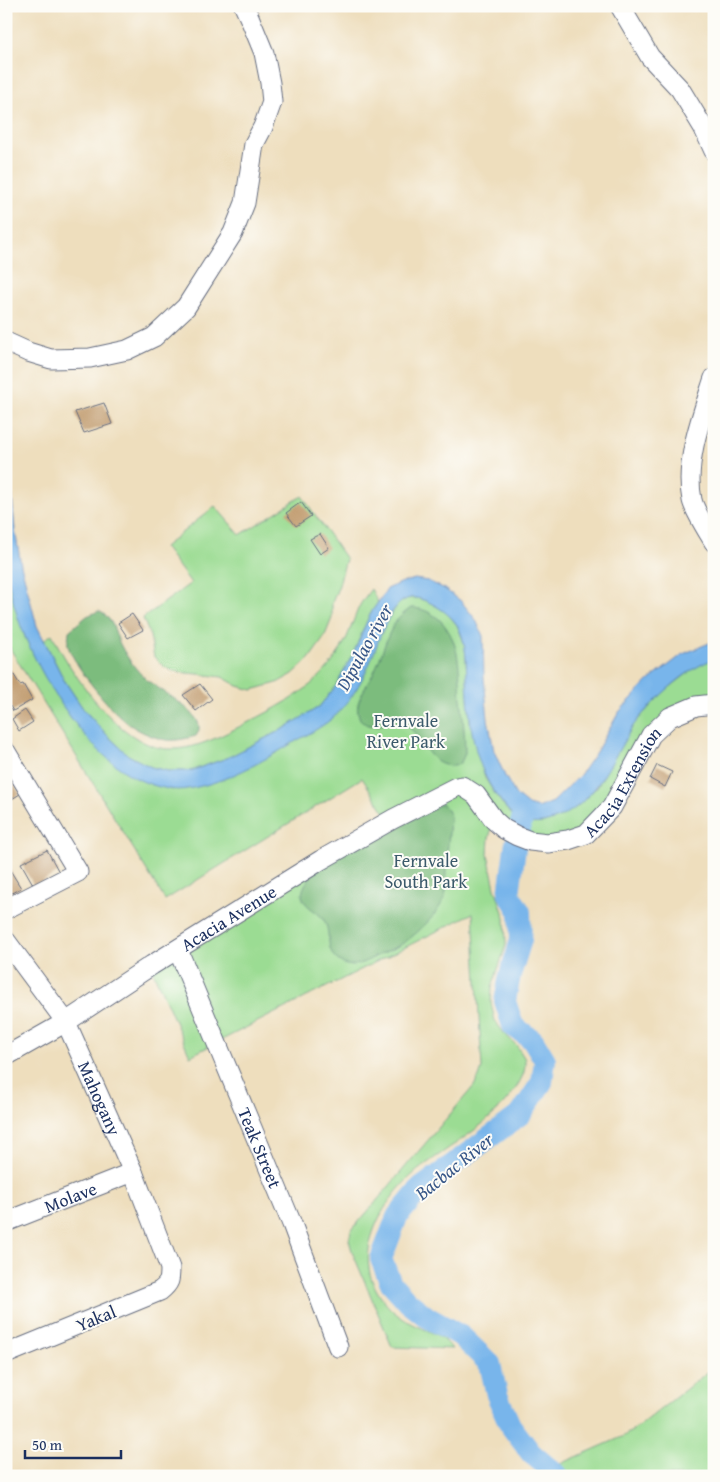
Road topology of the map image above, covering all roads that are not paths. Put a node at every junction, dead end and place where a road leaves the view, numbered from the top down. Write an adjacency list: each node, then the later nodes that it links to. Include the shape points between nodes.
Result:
1 (244, 6): 4 (street, via 264,53 272,102 254,144 245,202 233,233 186,308 154,337 127,350 90,358 51,359)
2 (620, 6): 3 (street, via 650,57 680,90)
3 (714, 151)
4 (6, 342)
5 (714, 378): 6 (street, via 690,463 692,502)
6 (714, 542)
7 (714, 704): 9 (street, Acacia Extension, via 696,706 670,716 651,735 612,807 586,834 568,840 548,843 517,836 494,820 476,795 462,786)
8 (6, 752): 10 (street, via 78,872)
9 (456, 787): 12 (street, Acacia Avenue, via 321,860)
10 (6, 909)
11 (6, 941): 13 (street, Mahogany)
12 (178, 950): 13 (street, Acacia Avenue); 18 (street, Teak Street, via 292,1224)
13 (66, 1022): 14 (street, Acacia Avenue); 15 (street, Mahogany)
14 (6, 1056)
15 (133, 1172): 16 (street, Molave); 17 (street, Mahogany)
16 (6, 1222)
17 (170, 1268): 19 (street, Yakal, via 170,1280 160,1291)
18 (338, 1347)
19 (6, 1354)

